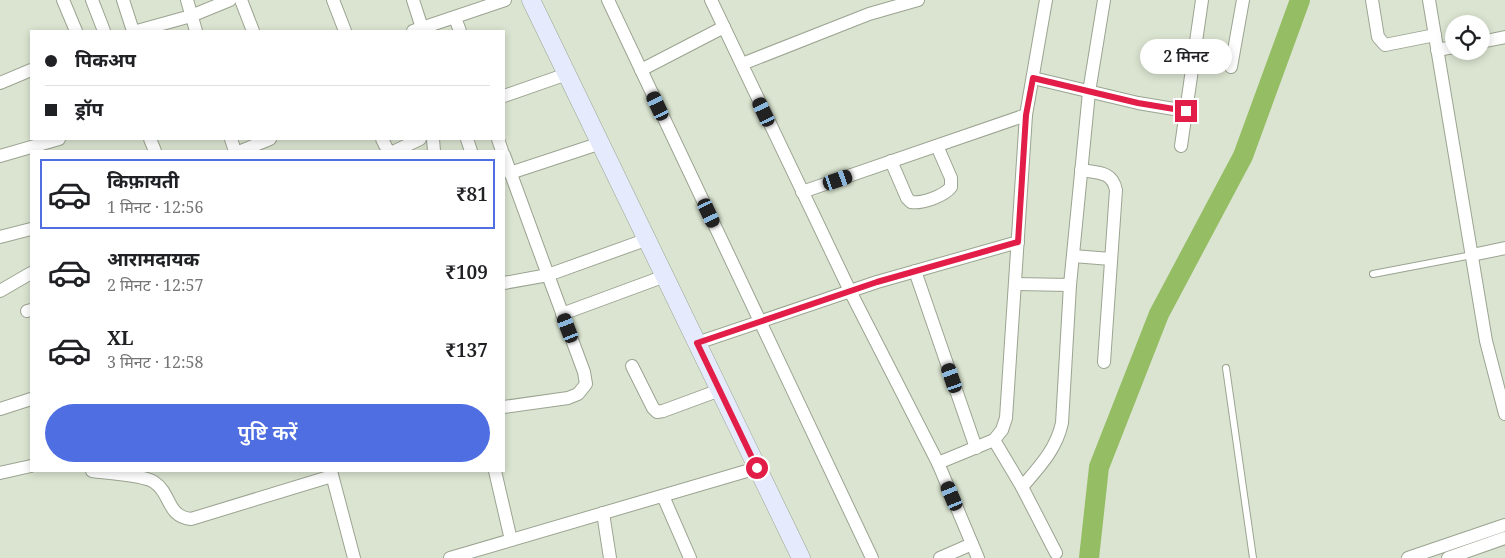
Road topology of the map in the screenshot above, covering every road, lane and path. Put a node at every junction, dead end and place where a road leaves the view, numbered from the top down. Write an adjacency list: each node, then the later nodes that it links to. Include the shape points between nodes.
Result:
1 (64, 0): 23 (street)
2 (92, 0): 24 (street)
3 (123, 0): 25 (street)
4 (186, 0): 20 (street)
5 (230, 0): 20 (street)
6 (241, 0): 28 (street)
7 (333, 0): 29 (street)
8 (413, 0): 30 (street)
9 (505, 0): 21 (street)
10 (531, 0): 41 (main road)
11 (608, 0): 40 (street)
12 (711, 0): 22 (street)
13 (918, 0): 37 (street, via 869,14)
14 (1046, 0): 42 (street)
15 (1104, 0): 44 (street)
16 (1202, 0): 46 (street)
17 (1244, 0): 38 (street)
18 (1372, 0): 32 (street, via 1378,37 1385,45)
19 (1429, 0): 32 (street)
20 (191, 16): 26 (street); 27 (street)
21 (455, 18): 30 (street); 31 (street)
22 (724, 27): 37 (street); 40 (street)
23 (76, 30)
24 (104, 30)
25 (135, 30)
26 (139, 30)
27 (196, 30)
28 (253, 30)
29 (345, 30)
30 (417, 30)
31 (460, 30)
32 (1435, 35): 36 (street)
33 (1505, 37): 34 (street)
34 (1490, 40)
35 (1445, 49): 36 (street)
36 (1437, 50): 67 (street)
37 (742, 64): 61 (street)
38 (1231, 66)
39 (30, 70): 43 (street)
40 (641, 70): 81 (street)
41 (567, 74): 45 (street); 51 (main road)
42 (1033, 78): 44 (street); 47 (street)
43 (0, 83)
44 (1089, 92): 46 (street); 59 (street)
45 (505, 96)
46 (1186, 111): 53 (street)
47 (1026, 115): 52 (street); 65 (street)
48 (56, 140): 56 (street)
49 (268, 140): 54 (street)
50 (418, 140): 55 (street)
51 (601, 143): 60 (street); 64 (main road)
52 (937, 146): 58 (street); 58 (street, via 951,178 951,187 945,193 918,203 907,198)
53 (1181, 146)
54 (244, 150)
55 (397, 150)
56 (0, 156)
57 (505, 158): 60 (street)
58 (891, 161): 61 (street)
59 (1082, 170): 68 (street); 69 (street, via 1107,174 1115,184)
60 (510, 172): 73 (street)
61 (802, 192): 79 (street)
62 (30, 229): 63 (street)
63 (0, 237)
64 (648, 239): 73 (street); 74 (main road)
65 (1018, 242): 70 (street); 76 (street)
66 (1505, 248): 67 (street)
67 (1472, 255): 72 (lane); 90 (street, via 1486,341)
68 (1073, 256): 69 (street); 77 (street)
69 (1111, 259): 83 (street)
70 (915, 271): 79 (street); 92 (street)
71 (30, 274): 78 (street)
72 (1373, 274)
73 (548, 275): 75 (street); 80 (street)
74 (665, 276): 80 (street); 82 (main road)
75 (505, 283)
76 (1016, 284): 77 (street); 91 (street, via 1006,418)
77 (1070, 285): 101 (street, via 1060,434 1051,453)
78 (0, 291)
79 (850, 291): 81 (street); 93 (street)
80 (562, 314): 88 (street, via 586,384 568,398)
81 (759, 321): 82 (street); 115 (street)
82 (697, 343): 86 (main road)
83 (1104, 362)
84 (632, 366): 86 (street, via 657,412)
85 (1226, 368): 117 (lane)
86 (720, 390): 95 (main road)
87 (30, 399): 89 (street)
88 (505, 407)
89 (0, 409)
90 (1505, 414)
91 (994, 440): 92 (street); 101 (street)
92 (976, 448): 93 (street)
93 (938, 463): 107 (street)
94 (30, 466): 98 (street)
95 (757, 468): 102 (street); 114 (main road)
96 (105, 472): 99 (street)
97 (495, 472): 106 (street)
98 (0, 473)
99 (130, 474): 100 (street, via 153,480 162,488 175,513 191,520)
100 (332, 474): 110 (street)
101 (1022, 487): 108 (street)
102 (663, 496): 103 (street); 113 (street)
103 (603, 513): 106 (street); 112 (street)
104 (1505, 525): 118 (street)
105 (1505, 538): 119 (street)
106 (511, 540): 111 (street)
107 (972, 544): 109 (street); 116 (street)
108 (1056, 553)
109 (949, 556)
110 (354, 558)
111 (450, 558)
112 (610, 558)
113 (690, 558)
114 (801, 558)
115 (872, 558)
116 (978, 558)
117 (1253, 558)
118 (1408, 558)
119 (1448, 558)

